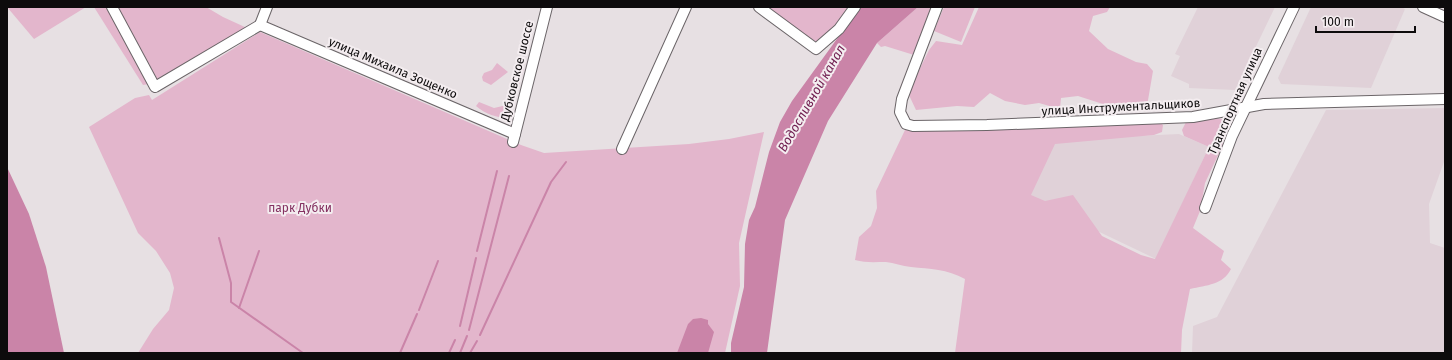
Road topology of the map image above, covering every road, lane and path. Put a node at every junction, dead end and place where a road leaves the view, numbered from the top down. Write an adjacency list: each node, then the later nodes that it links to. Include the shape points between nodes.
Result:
1 (112, 7): 11 (street, via 155,87)
2 (267, 7): 11 (street)
3 (547, 7): 14 (street, Дубковское шоссе)
4 (686, 7): 15 (street)
5 (759, 7): 6 (street, via 816,49 839,29)
6 (855, 7)
7 (937, 7): 13 (street, улица Инструментальщиков, via 902,99 900,112 906,124 923,127 1193,117)
8 (1294, 7): 13 (street, Транспортная улица)
9 (1423, 7): 10 (street)
10 (1445, 17)
11 (260, 25): 14 (street, улица Михаила Зощенко)
12 (1445, 99): 13 (street, улица Инструментальщиков)
13 (1246, 106): 16 (street, Транспортная улица)
14 (514, 138)
15 (622, 149)
16 (1205, 208)

